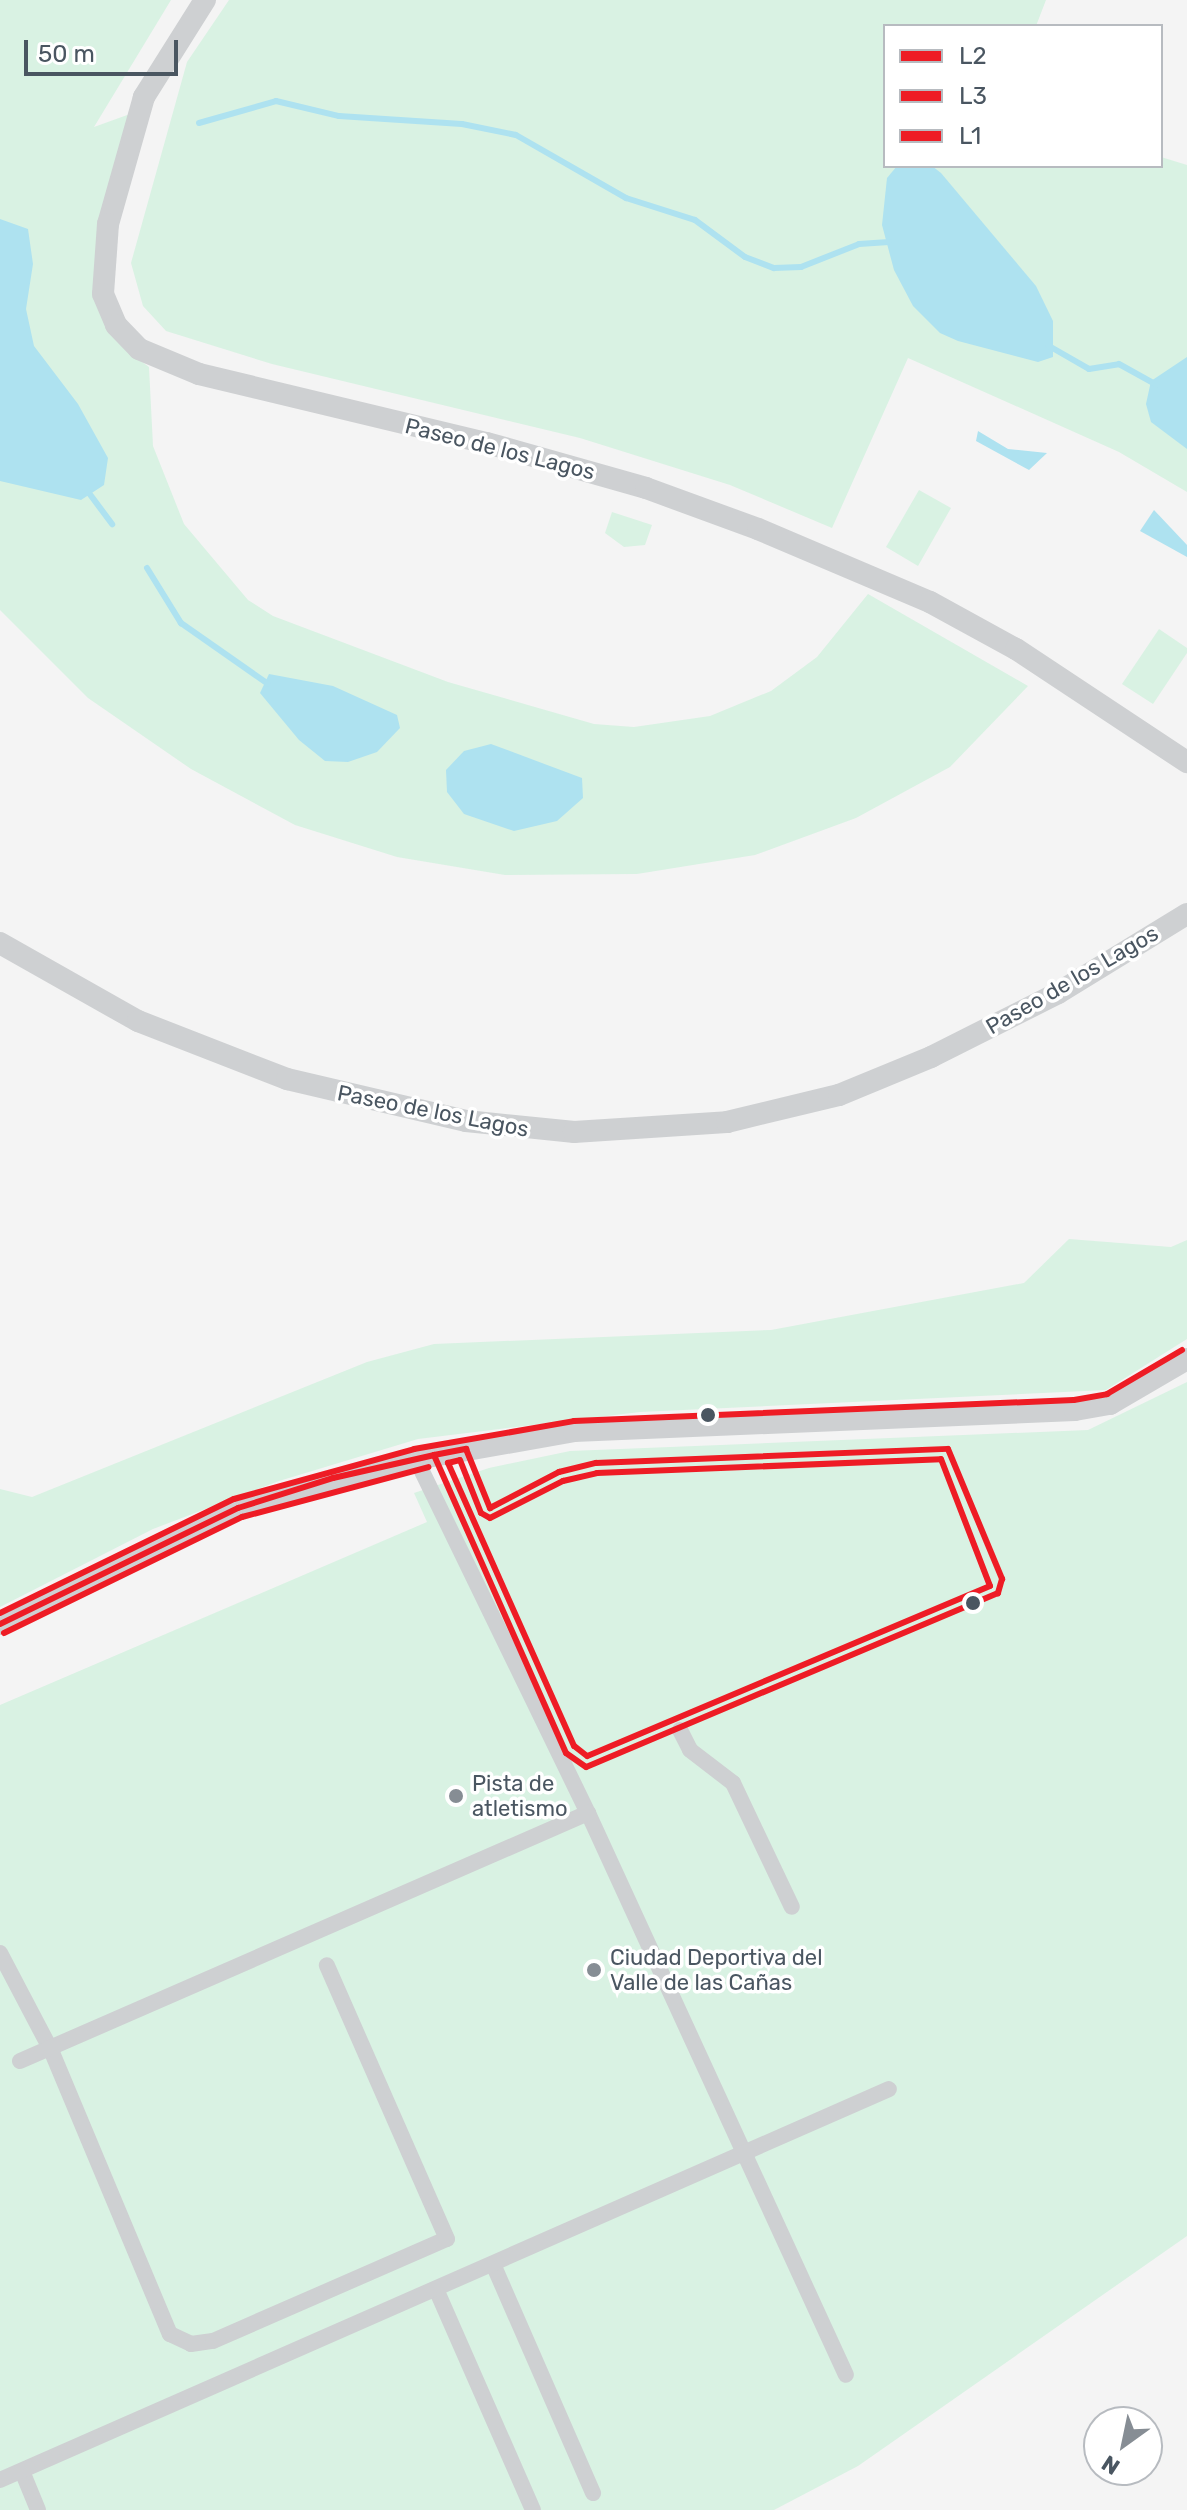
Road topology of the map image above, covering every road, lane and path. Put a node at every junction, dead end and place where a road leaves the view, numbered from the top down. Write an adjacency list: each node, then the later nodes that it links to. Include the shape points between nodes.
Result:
1 (205, 0): 2 (street, Paseo de los Lagos, via 144,97 108,224 103,294 116,325 139,349 199,374 487,443 646,488 758,529 917,596 1003,642 1077,685)
2 (1187, 762)
3 (1187, 914): 4 (street, Paseo de los Lagos, via 1058,993 931,1057 839,1095 727,1122 574,1132 466,1121 287,1079 138,1021)
4 (0, 943)
5 (1187, 1359): 6 (street, via 1110,1404 1075,1410 574,1431)
6 (425, 1457): 7 (street, via 238,1508); 9 (street)
7 (0, 1624)
8 (680, 1730): 10 (street, via 690,1750 733,1783)
9 (588, 1813): 13 (street); 16 (street)
10 (792, 1907)
11 (0, 1953): 13 (street)
12 (327, 1965): 13 (street, via 447,2239 213,2341 191,2344 170,2334)
13 (51, 2050): 14 (street)
14 (20, 2061)
15 (889, 2089): 16 (street)
16 (746, 2153): 17 (street); 19 (street)
17 (493, 2264): 18 (street); 22 (street)
18 (436, 2289): 20 (street); 24 (street)
19 (846, 2375)
20 (22, 2471): 21 (street); 23 (street)
21 (0, 2480)
22 (593, 2493)
23 (38, 2510)
24 (533, 2510)

